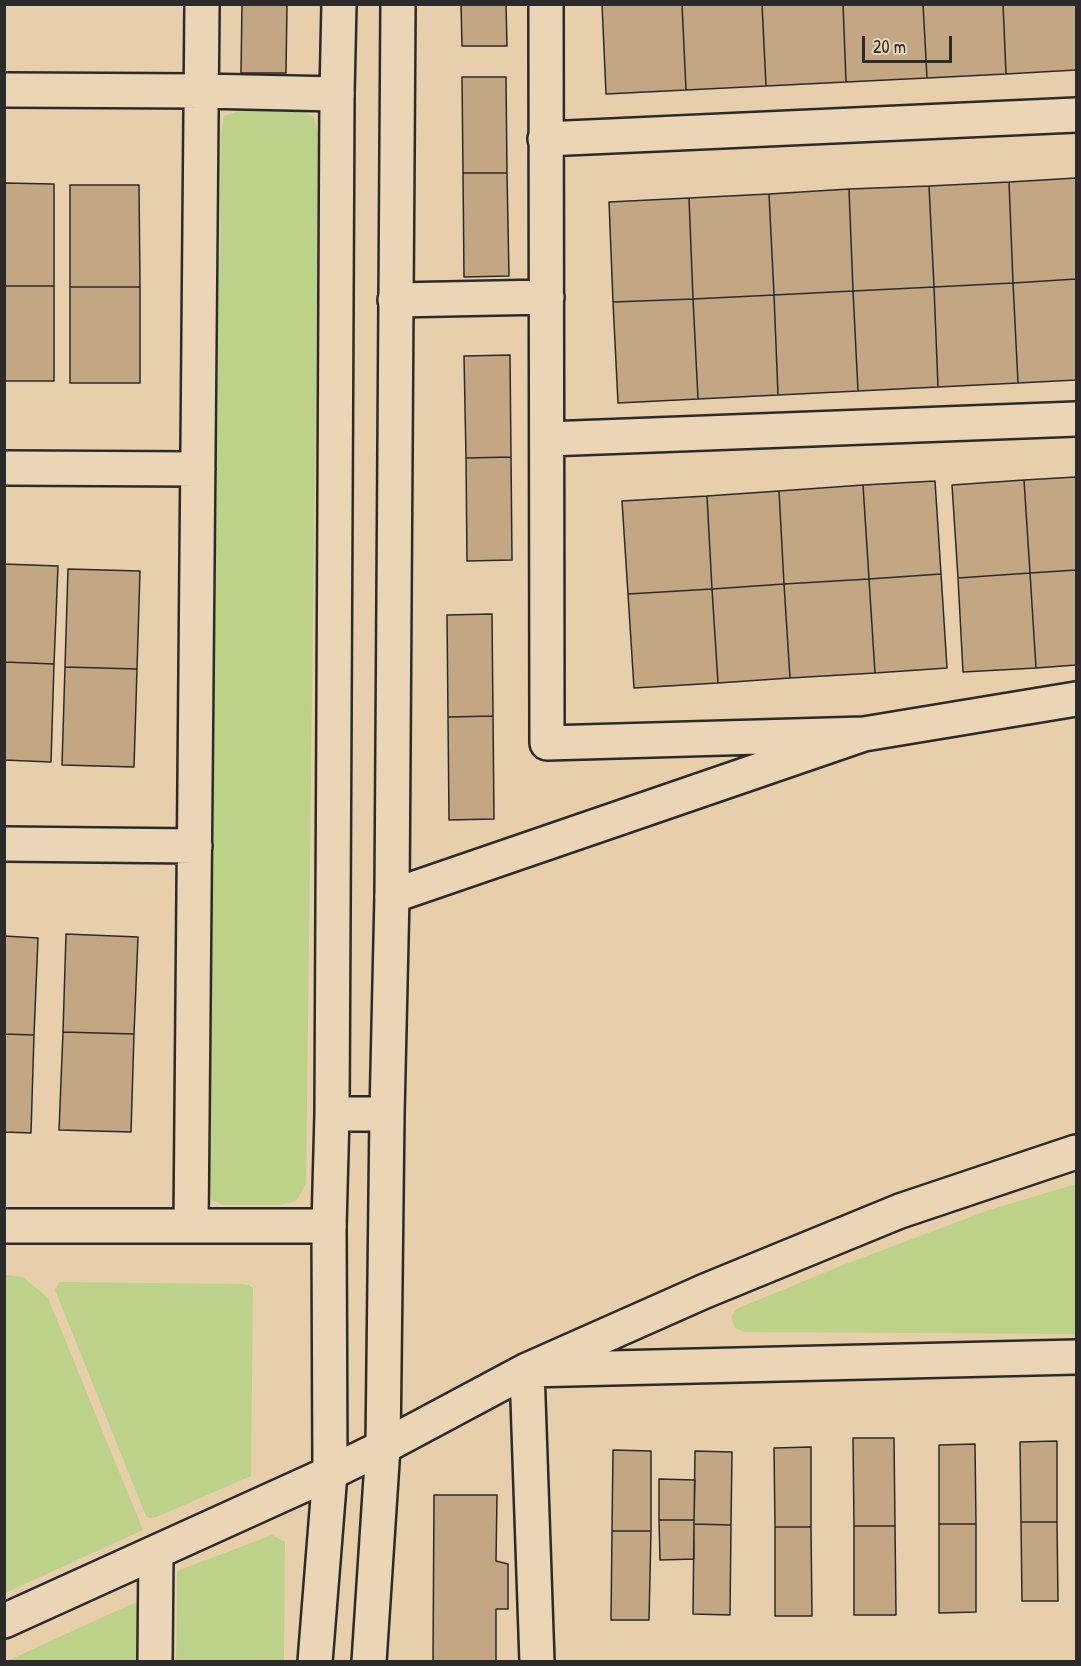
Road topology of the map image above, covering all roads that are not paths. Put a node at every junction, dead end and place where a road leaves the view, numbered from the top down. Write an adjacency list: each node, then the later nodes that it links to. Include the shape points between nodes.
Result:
1 (202, 4): 6 (street)
2 (339, 4): 7 (street)
3 (398, 4): 11 (street)
4 (546, 4): 9 (street)
5 (4, 90): 6 (street)
6 (202, 91): 7 (street); 15 (street)
7 (337, 94): 21 (street)
8 (1077, 115): 9 (street)
9 (546, 139): 10 (street)
10 (547, 297): 11 (street); 13 (street)
11 (395, 300): 20 (street)
12 (1077, 419): 13 (street)
13 (547, 439): 17 (street, via 547,743)
14 (4, 468): 15 (street)
15 (198, 469): 19 (street)
16 (1077, 699): 17 (street)
17 (864, 734): 20 (street)
18 (4, 844): 19 (street)
19 (195, 846): 25 (street)
20 (392, 896): 22 (street)
21 (332, 1114): 22 (street); 26 (street)
22 (387, 1114): 29 (street)
23 (1077, 1152): 28 (street, via 900,1211 705,1291)
24 (4, 1226): 25 (street)
25 (191, 1226): 26 (street)
26 (329, 1226): 30 (street)
27 (1077, 1357): 28 (street)
28 (528, 1370): 29 (street); 36 (street)
29 (383, 1447): 30 (street); 35 (street)
30 (330, 1473): 31 (street); 34 (street)
31 (156, 1552): 32 (street); 33 (street)
32 (4, 1621)
33 (154, 1662)
34 (315, 1662)
35 (369, 1662)
36 (537, 1662)

